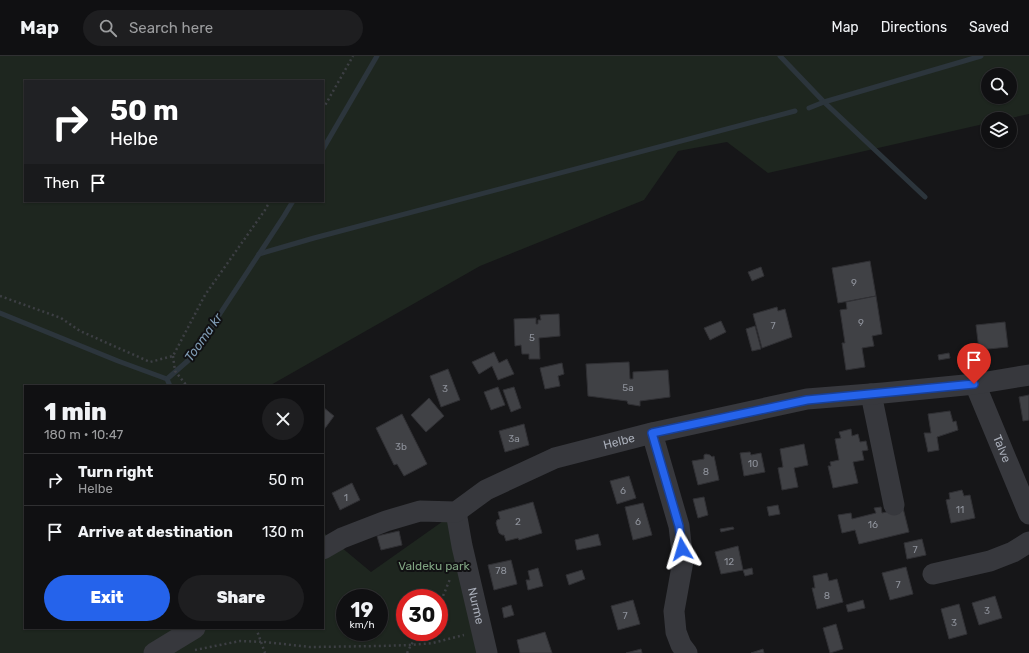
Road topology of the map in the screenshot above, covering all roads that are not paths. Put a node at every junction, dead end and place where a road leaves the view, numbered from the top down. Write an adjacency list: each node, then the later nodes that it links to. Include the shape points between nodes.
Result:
1 (1029, 375): 2 (street, Helbe)
2 (974, 384): 3 (street, Helbe); 7 (street, Talve)
3 (871, 394): 4 (street, Helbe, via 807,400); 5 (street)
4 (652, 433): 6 (street, Helbe, via 555,458 486,490); 14 (street, via 679,526 683,561 674,611 676,632)
5 (894, 505)
6 (456, 512): 9 (street, via 420,511 357,532); 13 (street, Nurme)
7 (1029, 514)
8 (1029, 542): 10 (street, via 990,561)
9 (324, 548)
10 (933, 574)
11 (193, 629): 12 (street)
12 (154, 653)
13 (487, 653)
14 (687, 653)

